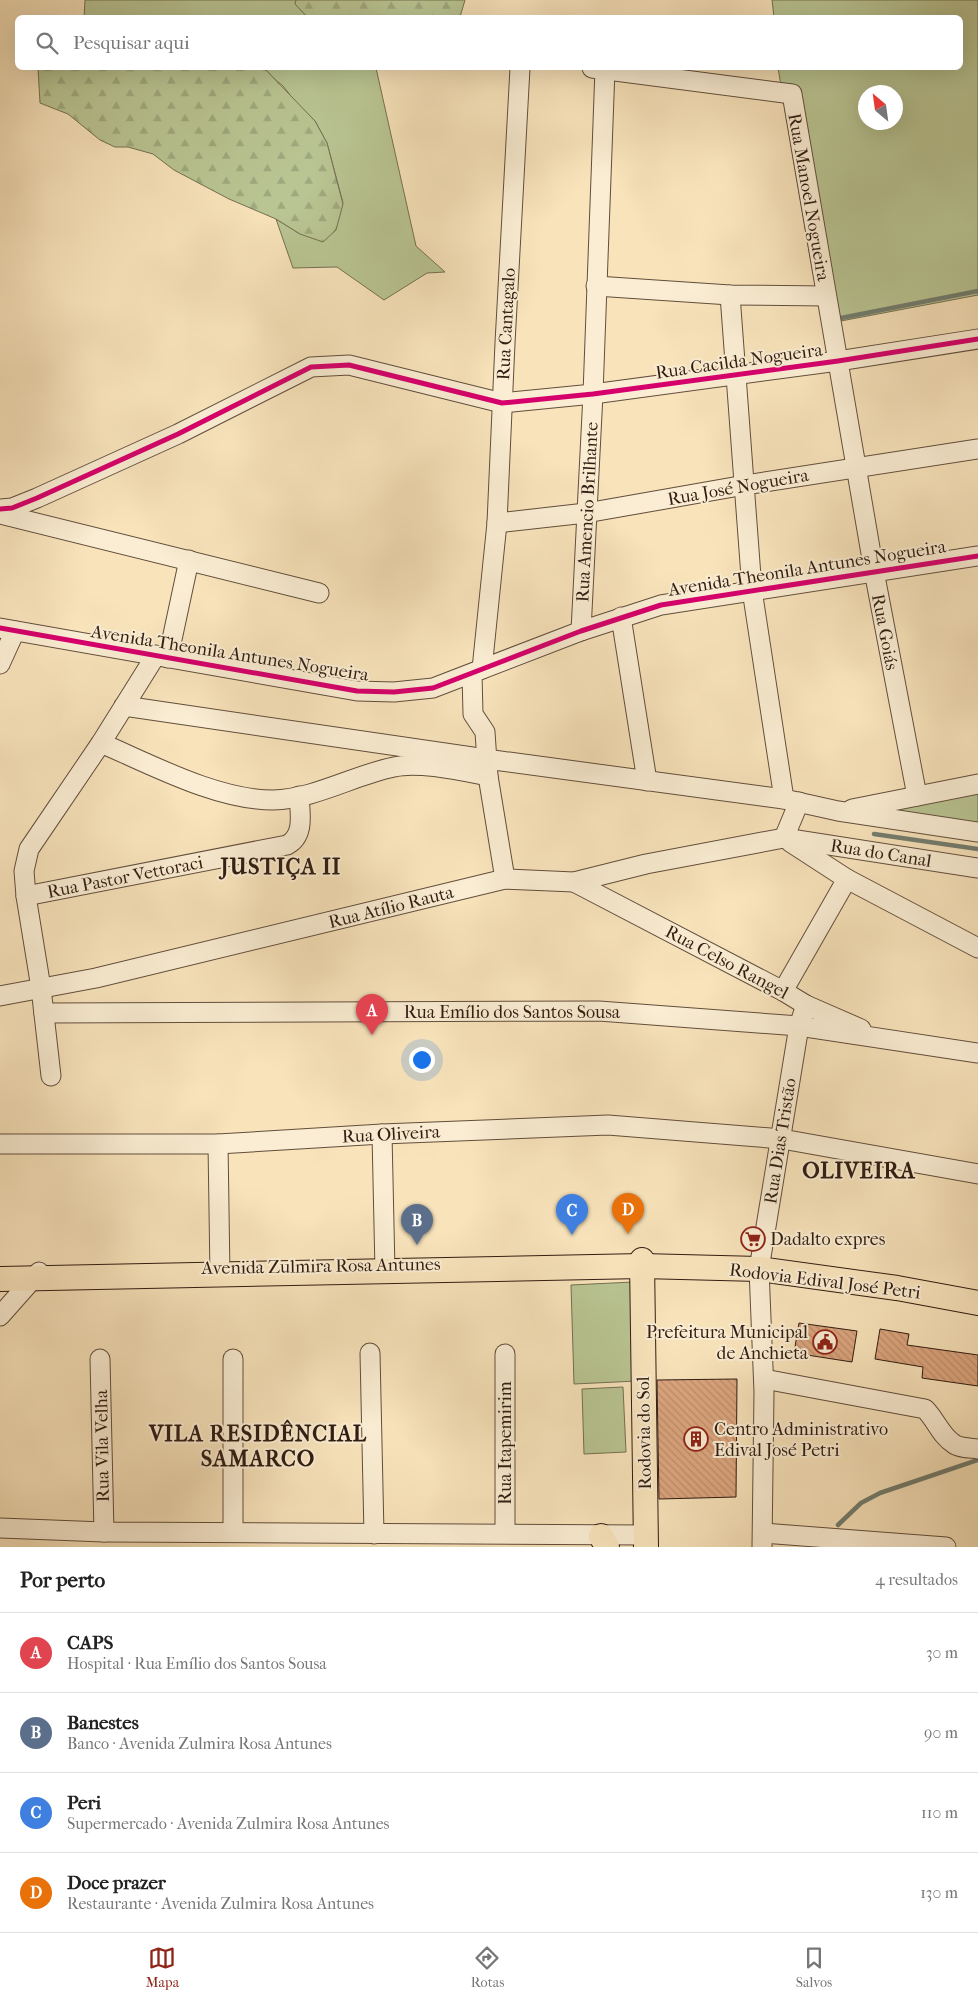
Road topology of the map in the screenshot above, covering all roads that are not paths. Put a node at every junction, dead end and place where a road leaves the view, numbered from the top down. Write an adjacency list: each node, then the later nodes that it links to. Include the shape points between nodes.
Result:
1 (520, 70): 11 (street, Rua Cantagalo)
2 (598, 70): 4 (street, Rua Amencio Brilhante)
3 (613, 70): 6 (street, Rua Manoel Nogueira, via 792,94)
4 (596, 286): 5 (street); 10 (street, Rua Amencio Brilhante)
5 (730, 295): 6 (street); 9 (street)
6 (826, 296): 8 (street, Rua Manoel Nogueira)
7 (978, 339): 8 (street, Rua Cacilda Nogueira)
8 (838, 361): 9 (street, Rua Cacilda Nogueira); 13 (street, Rua Manoel Nogueira)
9 (737, 374): 10 (street, Rua Cacilda Nogueira); 14 (street)
10 (593, 394): 11 (street, Rua Cacilda Nogueira); 16 (street, Rua Amencio Brilhante)
11 (502, 403): 15 (street, Rua Cacilda Nogueira, via 349,365 311,367 178,434 55,490 12,508); 18 (street, Rua Cantagalo)
12 (978, 449): 13 (street, Rua José Nogueira)
13 (857, 467): 14 (street, Rua José Nogueira); 21 (street, Rua Goiás)
14 (745, 485): 16 (street, Rua José Nogueira); 22 (street)
15 (0, 509)
16 (586, 513): 18 (street, Rua José Nogueira); 26 (street, Rua Amencio Brilhante)
17 (0, 514): 20 (street)
18 (497, 523): 29 (street, Rua Cantagalo)
19 (978, 556): 21 (street, Avenida Theonila Antunes Nogueira)
20 (189, 560): 23 (street); 27 (street)
21 (874, 571): 22 (street, Avenida Theonila Antunes Nogueira); 36 (street, Rua Goiás)
22 (752, 590): 24 (street, Avenida Theonila Antunes Nogueira, via 661,605); 37 (street)
23 (319, 593)
24 (621, 618): 26 (street, Avenida Theonila Antunes Nogueira); 33 (street)
25 (7, 629): 27 (street, Avenida Theonila Antunes Nogueira); 28 (street)
26 (581, 631): 29 (street, Avenida Theonila Antunes Nogueira)
27 (162, 657): 29 (street, Avenida Theonila Antunes Nogueira, via 357,691 433,688); 30 (street)
28 (0, 664)
29 (477, 672): 32 (street, via 473,714 485,732)
30 (124, 706): 31 (street); 32 (street)
31 (101, 743): 35 (street, via 211,789 236,796 274,800); 45 (street, via 29,849 24,871)
32 (487, 767): 33 (street); 35 (street, via 394,766); 43 (street)
33 (647, 781): 37 (street)
34 (978, 784): 36 (street)
35 (299, 796): 45 (street, Rua Pastor Vettoraci, via 300,830 294,842 287,845)
36 (917, 796): 38 (street)
37 (791, 800): 38 (street); 40 (street)
38 (838, 811): 39 (street, Rua do Canal)
39 (978, 832)
40 (784, 838): 41 (street, Rua do Canal); 42 (street); 44 (street, Rua Atílio Rauta, via 646,864)
41 (978, 868)
42 (847, 879): 46 (street); 48 (street)
43 (505, 880): 44 (street, Rua Atílio Rauta); 47 (street, Rua Atílio Rauta, via 96,978)
44 (574, 882): 48 (street, Rua Celso Rangel)
45 (26, 896): 47 (street)
46 (978, 948)
47 (41, 988): 49 (street, Rua Atílio Rauta); 51 (street)
48 (783, 990): 50 (street, Rua Celso Rangel)
49 (0, 996)
50 (806, 1005): 52 (street, Rua Dias Tristão); 53 (street, Rua Celso Rangel)
51 (44, 1013): 52 (street, Rua Emílio dos Santos Sousa, via 598,1011); 55 (street)
52 (799, 1026): 53 (street, Rua Emílio dos Santos Sousa); 57 (street, Rua Dias Tristão)
53 (883, 1038): 54 (street, Rua Emílio dos Santos Sousa)
54 (978, 1053)
55 (51, 1076)
56 (382, 1134): 57 (street, Rua Oliveira, via 608,1125); 59 (street, Rua Oliveira); 63 (street)
57 (782, 1139): 60 (street, Rua Oliveira); 62 (street, Rua Dias Tristão)
58 (0, 1144): 59 (street, Rua Oliveira)
59 (218, 1144): 65 (street)
60 (978, 1174)
61 (642, 1263): 62 (main road, Rodovia Edival José Petri); 63 (main road, Avenida Zulmira Rosa Antunes); 83 (main road, Rodovia do Sol)
62 (760, 1266): 68 (main road, Rodovia Edival José Petri, via 907,1283); 69 (main road, Rodovia Edival José Petri); 75 (street, Rua Dias Tristão)
63 (385, 1268): 65 (main road, Avenida Zulmira Rosa Antunes)
64 (0, 1271): 66 (main road, Avenida Zulmira Rosa Antunes)
65 (220, 1271): 66 (main road, Avenida Zulmira Rosa Antunes)
66 (36, 1275): 67 (main road, Avenida Zulmira Rosa Antunes); 70 (street)
67 (0, 1279)
68 (978, 1296)
69 (978, 1303)
70 (0, 1316)
71 (370, 1353): 81 (street)
72 (505, 1354): 80 (street, Rua Itapemirim)
73 (100, 1359): 78 (street, Rua Vila Velha)
74 (233, 1359): 79 (street)
75 (764, 1379): 76 (street, via 925,1409 955,1446); 82 (street, Rua Dias Tristão)
76 (978, 1449)
77 (0, 1528): 78 (street)
78 (104, 1532): 79 (street)
79 (233, 1532): 81 (street)
80 (505, 1533): 81 (street); 84 (street)
81 (374, 1534)
82 (762, 1540): 85 (street)
83 (646, 1541): 84 (street)
84 (604, 1542)
85 (946, 1547)

